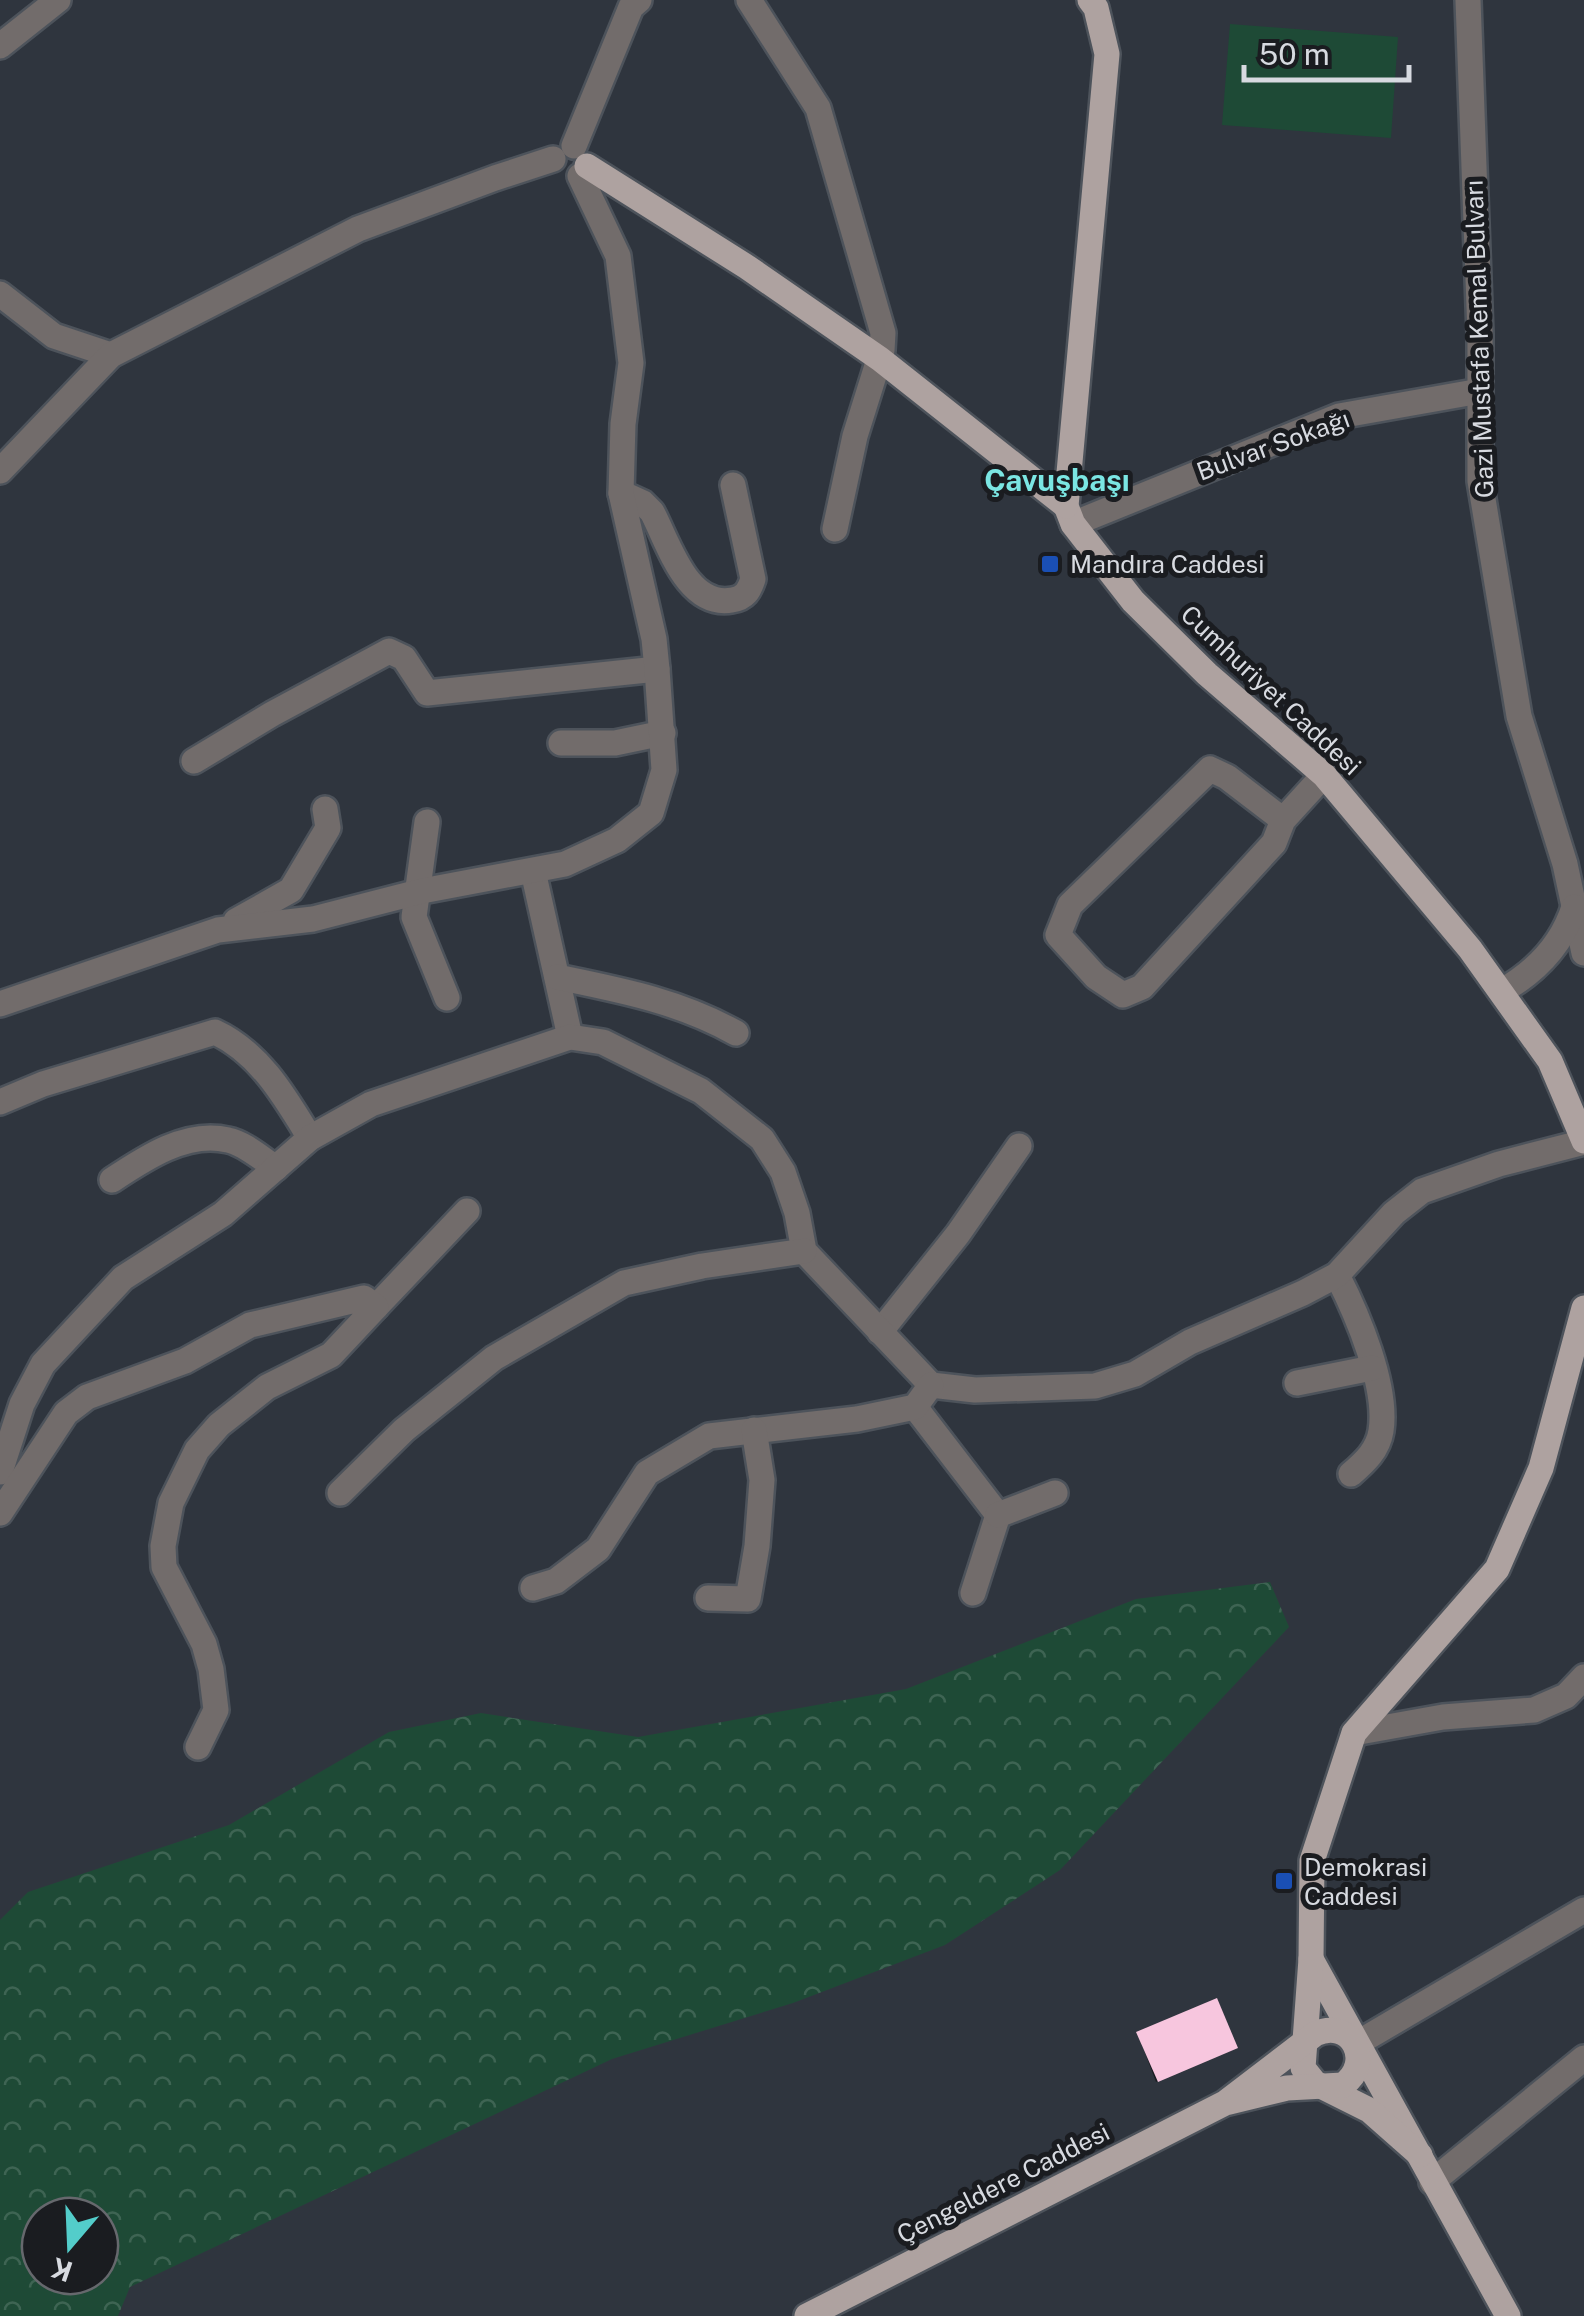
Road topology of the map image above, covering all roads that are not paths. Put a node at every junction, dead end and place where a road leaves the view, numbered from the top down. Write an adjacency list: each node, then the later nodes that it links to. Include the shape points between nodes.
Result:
1 (58, 0): 6 (street)
2 (639, 0): 7 (street)
3 (749, 0): 10 (street, via 818,108 883,333)
4 (1090, 0): 15 (main road, via 1107,54)
5 (1468, 0): 11 (street, Gazi Mustafa Kemal Bulvarı)
6 (0, 46)
7 (573, 162): 9 (street, via 494,178 358,229); 10 (main road, Cumhuriyet Caddesi, via 746,267); 14 (street, via 618,256 631,363)
8 (0, 294): 9 (street, via 54,336)
9 (111, 355): 12 (street)
10 (880, 359): 15 (main road, Cumhuriyet Caddesi); 16 (street, via 854,436)
11 (1480, 392): 15 (street, Bulvar Sokağı, via 1338,416); 27 (street, Gazi Mustafa Kemal Bulvarı, via 1480,481 1516,697)
12 (0, 471)
13 (733, 485): 14 (street, via 753,579 739,599 720,602 692,587 652,512)
14 (621, 493): 17 (street)
15 (1070, 515): 21 (main road, Cumhuriyet Caddesi, via 1133,600)
16 (836, 529)
17 (657, 670): 18 (street); 20 (street, via 428,693 404,658 390,651)
18 (662, 733): 19 (street, via 615,743); 25 (street, via 664,770 651,814 617,840)
19 (561, 743)
20 (194, 761)
21 (1324, 775): 23 (street); 31 (main road, Cumhuriyet Caddesi)
22 (326, 808): 28 (street, via 328,828 291,890)
23 (1283, 820): 23 (street, via 1274,844 1142,987 1123,995 1096,977 1058,935 1070,906 1210,769)
24 (427, 822): 26 (street)
25 (533, 871): 26 (street); 30 (street)
26 (416, 892): 28 (street, via 313,919); 32 (street, via 414,917)
27 (1574, 907): 29 (street, Gazi Mustafa Kemal Bulvarı); 31 (street, via 1556,945 1524,979)
28 (218, 930): 33 (street)
29 (1584, 952)
30 (557, 977): 34 (street, via 643,994); 35 (street)
31 (1502, 991): 38 (main road, Cumhuriyet Caddesi, via 1550,1061)
32 (447, 998)
33 (0, 1004)
34 (736, 1033)
35 (570, 1037): 37 (street, via 370,1104); 43 (street, via 603,1042 701,1091 762,1138 783,1172)
36 (0, 1102): 37 (street, via 215,1032 239,1043)
37 (310, 1138): 40 (street)
38 (1584, 1142): 44 (street, via 1422,1191)
39 (1018, 1146): 47 (street)
40 (276, 1168): 41 (street, via 231,1140 196,1138); 53 (street, via 223,1214 123,1278 43,1364)
41 (112, 1180)
42 (467, 1211): 45 (street)
43 (804, 1250): 47 (street); 55 (street, via 624,1283 494,1358 404,1430)
44 (1337, 1275): 48 (street, via 1362,1325); 50 (street, via 1136,1374 1095,1386)
45 (376, 1307): 57 (street, via 364,1298 250,1325 185,1361 87,1397 66,1413); 64 (street, via 330,1355 268,1387 219,1425 197,1450 171,1503 164,1568 204,1644 216,1710)
46 (1584, 1308): 63 (main road, via 1542,1468 1497,1568)
47 (880, 1332): 50 (street)
48 (1372, 1368): 49 (street); 54 (street, via 1381,1433 1370,1458)
49 (1296, 1384)
50 (930, 1385): 51 (street)
51 (915, 1408): 52 (street); 58 (street)
52 (754, 1430): 59 (street, via 709,1436 647,1472 598,1549 556,1581); 61 (street, via 762,1480 748,1599)
53 (0, 1472)
54 (1351, 1474)
55 (340, 1493)
56 (1054, 1493): 58 (street)
57 (0, 1513)
58 (998, 1515): 60 (street)
59 (532, 1588)
60 (973, 1593)
61 (708, 1598)
62 (1584, 1677): 63 (street, via 1566,1696 1534,1710)
63 (1354, 1733): 66 (main road, via 1312,1862)
64 (198, 1747)
65 (1584, 1910): 68 (street)
66 (1311, 1959): 67 (main road); 68 (main road)
67 (1308, 2040): 68 (main road, via 1333,2030); 70 (main road, via 1304,2068); 71 (main road)
68 (1356, 2044): 70 (main road, via 1357,2072 1343,2085); 72 (main road)
69 (1584, 2058): 73 (street)
70 (1324, 2086): 71 (main road); 72 (main road, via 1369,2110)
71 (1225, 2103): 74 (main road, Çengeldere Caddesi)
72 (1420, 2156): 73 (main road)
73 (1432, 2182): 75 (main road)
74 (808, 2316)
75 (1508, 2316)

